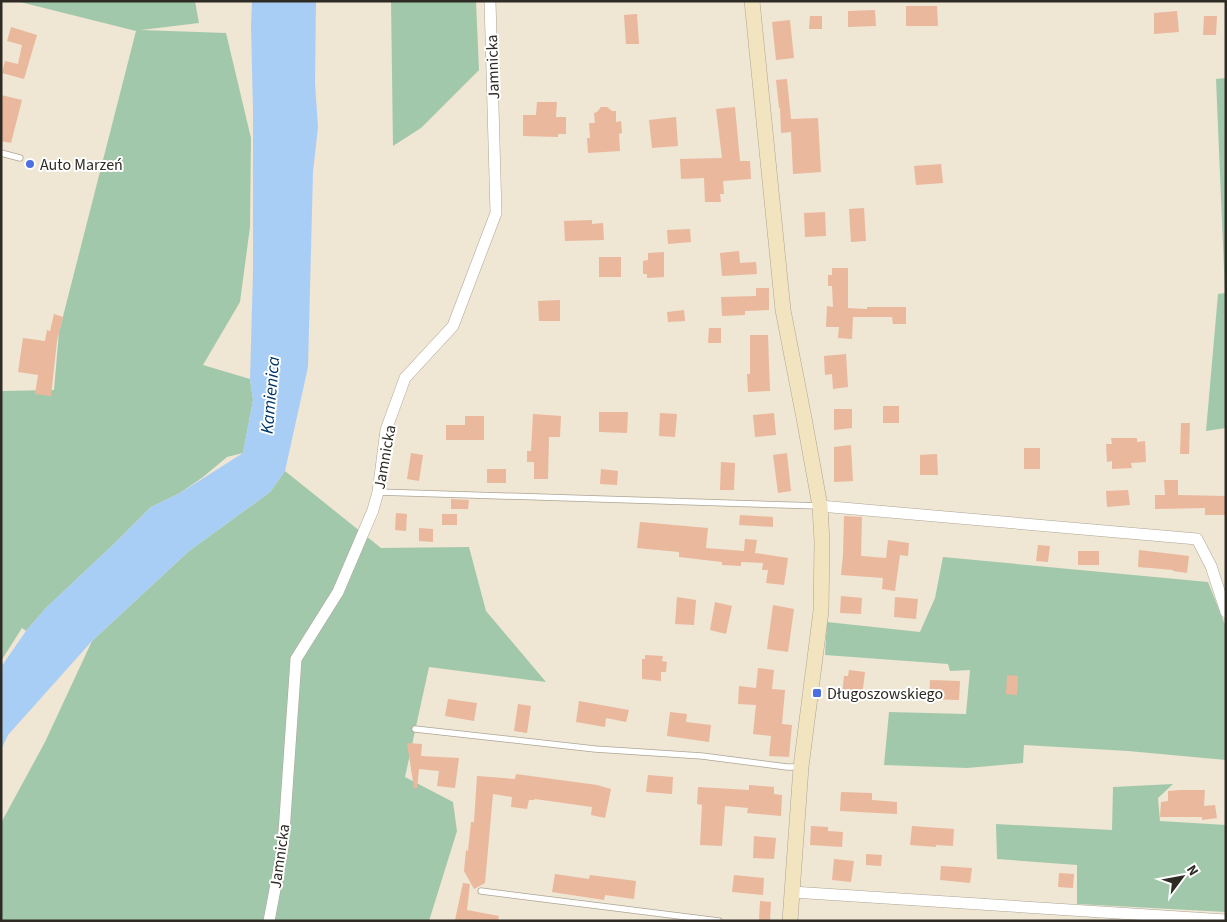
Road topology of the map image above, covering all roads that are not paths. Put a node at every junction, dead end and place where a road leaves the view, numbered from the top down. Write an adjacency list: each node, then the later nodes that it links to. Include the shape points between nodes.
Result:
1 (490, 1): 5 (street, Jamnicka, via 496,213 453,326 405,378 386,430)
2 (752, 1): 6 (street, via 782,310)
3 (1, 153): 4 (lane)
4 (20, 158)
5 (378, 492): 6 (lane); 13 (street, Jamnicka, via 338,592 296,659 283,848)
6 (820, 506): 7 (street, via 1197,539 1211,566); 9 (street, via 821,611)
7 (1226, 612)
8 (415, 729): 9 (lane)
9 (801, 767): 11 (street)
10 (481, 891): 14 (lane)
11 (792, 892): 12 (street); 15 (street)
12 (1226, 920)
13 (269, 921)
14 (719, 921)
15 (790, 921)

